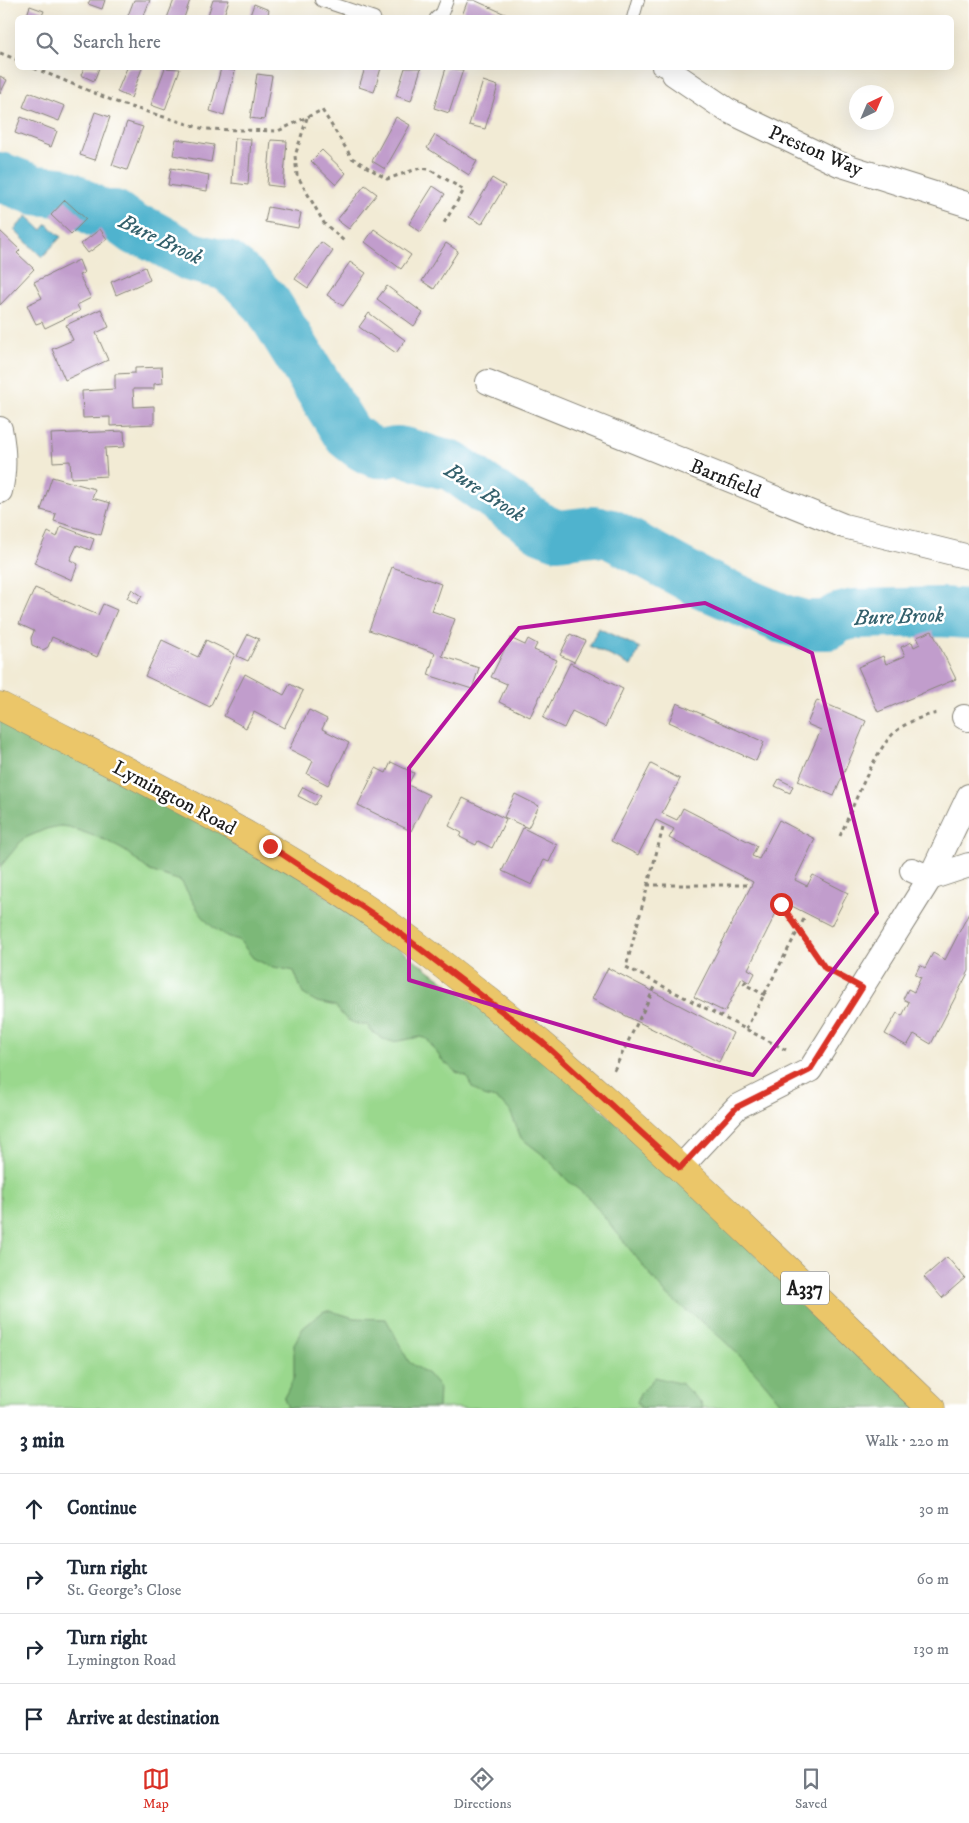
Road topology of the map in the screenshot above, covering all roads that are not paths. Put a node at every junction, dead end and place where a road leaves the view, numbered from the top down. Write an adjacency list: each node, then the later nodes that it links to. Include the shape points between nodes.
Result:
1 (321, 0): 4 (lane)
2 (447, 0): 5 (lane)
3 (638, 0): 6 (lane)
4 (365, 15)
5 (440, 15)
6 (634, 15)
7 (666, 71): 8 (street, Preston Way, via 727,110 839,164)
8 (969, 205)
9 (488, 382): 12 (street, Barnfield, via 844,526)
10 (0, 429): 11 (street, via 3,442)
11 (0, 490)
12 (969, 556)
13 (0, 706): 17 (main road, Lymington Road / A337, via 270,846 385,922 542,1042)
14 (969, 796): 16 (street)
15 (969, 865): 16 (street)
16 (921, 874): 17 (street, via 862,988 810,1070 737,1107)
17 (680, 1168): 18 (main road, Lymington Road / A337)
18 (931, 1408)

